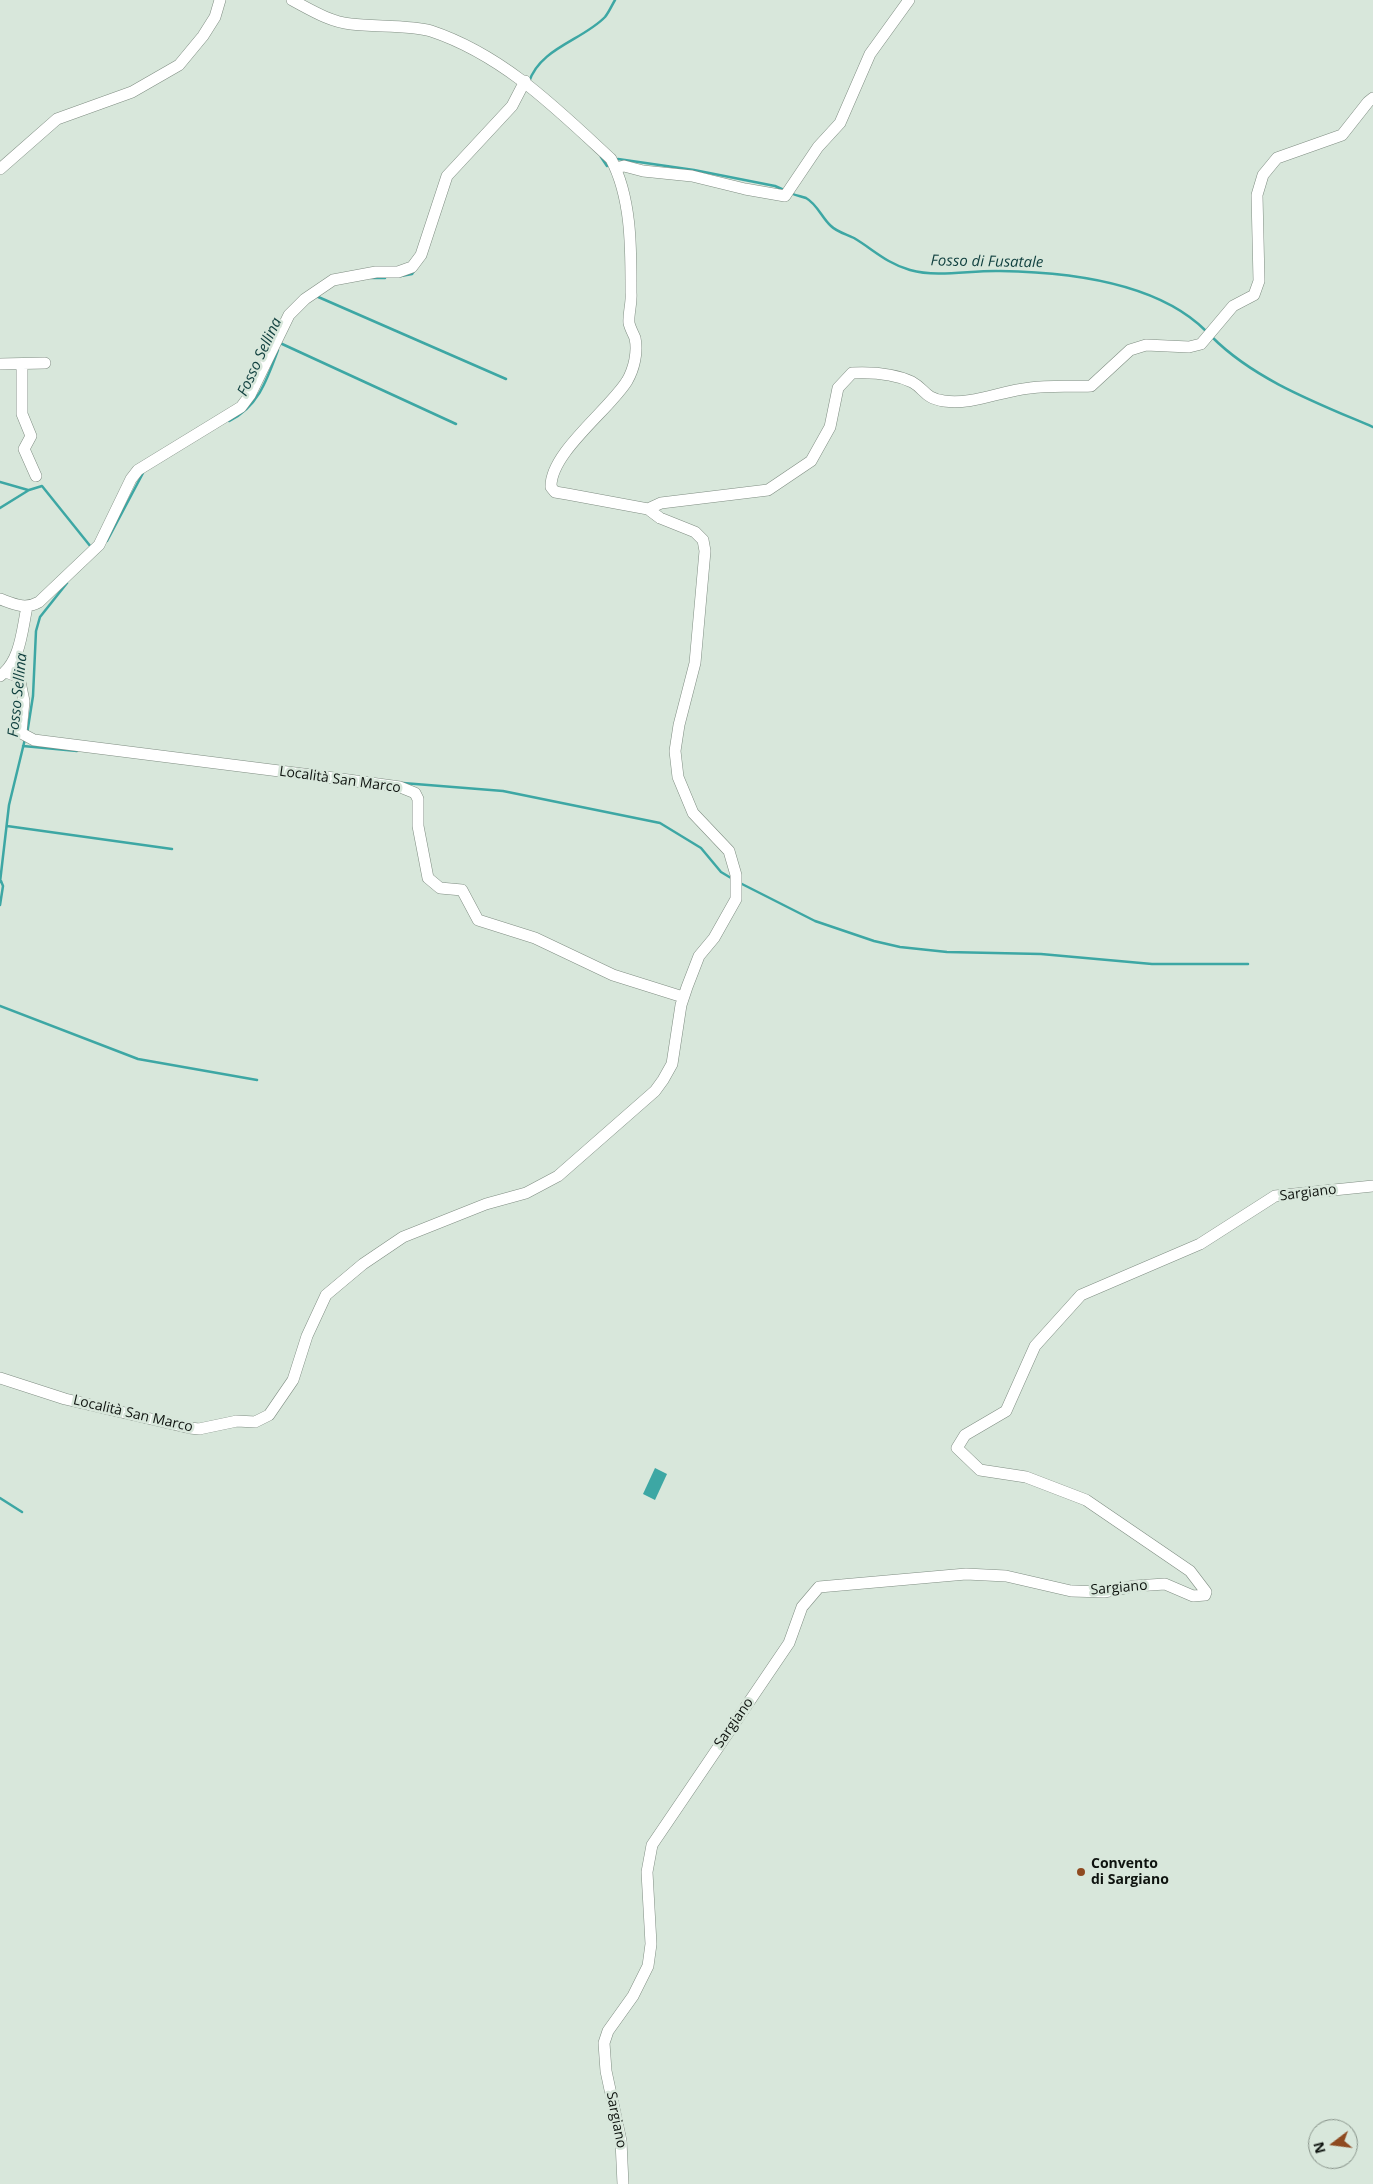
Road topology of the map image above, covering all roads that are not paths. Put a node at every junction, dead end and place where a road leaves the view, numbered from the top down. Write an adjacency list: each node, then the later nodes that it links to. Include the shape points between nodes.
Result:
1 (220, 0): 7 (street, via 211,24 179,65 132,92 57,118)
2 (292, 0): 4 (street, via 328,18 349,24 429,30 479,52)
3 (909, 0): 6 (street, via 870,54 840,123 818,147 788,192 745,189 692,176 624,166)
4 (528, 83): 6 (street); 14 (street, via 512,106 447,176 417,262 405,270 333,280 299,303 290,314 247,402 138,470 98,545 39,602)
5 (1373, 98): 12 (street, via 1342,135 1277,158 1263,174 1257,196 1259,281 1254,295 1233,306 1201,344 1189,347 1146,345 1130,350 1091,386 1032,387 999,392 968,403 927,397 913,383 876,372 852,373 838,388 830,427 811,461 768,490 661,503)
6 (616, 168): 12 (street, via 628,217 632,295 629,324 635,339 635,361 627,381 562,458 551,479 551,488 561,493)
7 (0, 169)
8 (45, 363): 10 (street)
9 (0, 364): 10 (street)
10 (22, 364): 11 (street, via 22,414 31,436 24,449)
11 (36, 476)
12 (648, 509): 16 (street, Località San Marco, via 660,518 695,532 703,540 705,552 695,663 675,752 678,776 693,813 729,851 736,875 736,899 714,938 699,956)
13 (0, 599): 14 (street)
14 (27, 607): 15 (street, via 18,651)
15 (3, 674): 16 (street, Località San Marco, via 19,677 24,700 21,733 34,740 400,787 415,793 428,878 440,888 462,890 478,920 535,938 613,976)
16 (683, 998): 18 (street, Località San Marco, via 672,1064 655,1091 558,1176 526,1193 486,1204 403,1237 363,1264 326,1295 292,1380 275,1408 262,1420 190,1428 65,1399)
17 (1373, 1186): 19 (street, Sargiano, via 1275,1196 1200,1244 1081,1295 1035,1346 1006,1412 965,1435 957,1448 980,1470 1026,1477 1086,1500 1190,1571 1205,1595 1194,1596 1165,1584 1104,1592 1071,1591 1006,1576 966,1574 820,1587 802,1607 789,1643 652,1845 648,1872 652,1944 648,1966 604,2043 606,2071 621,2141)
18 (0, 1378)
19 (623, 2184)

